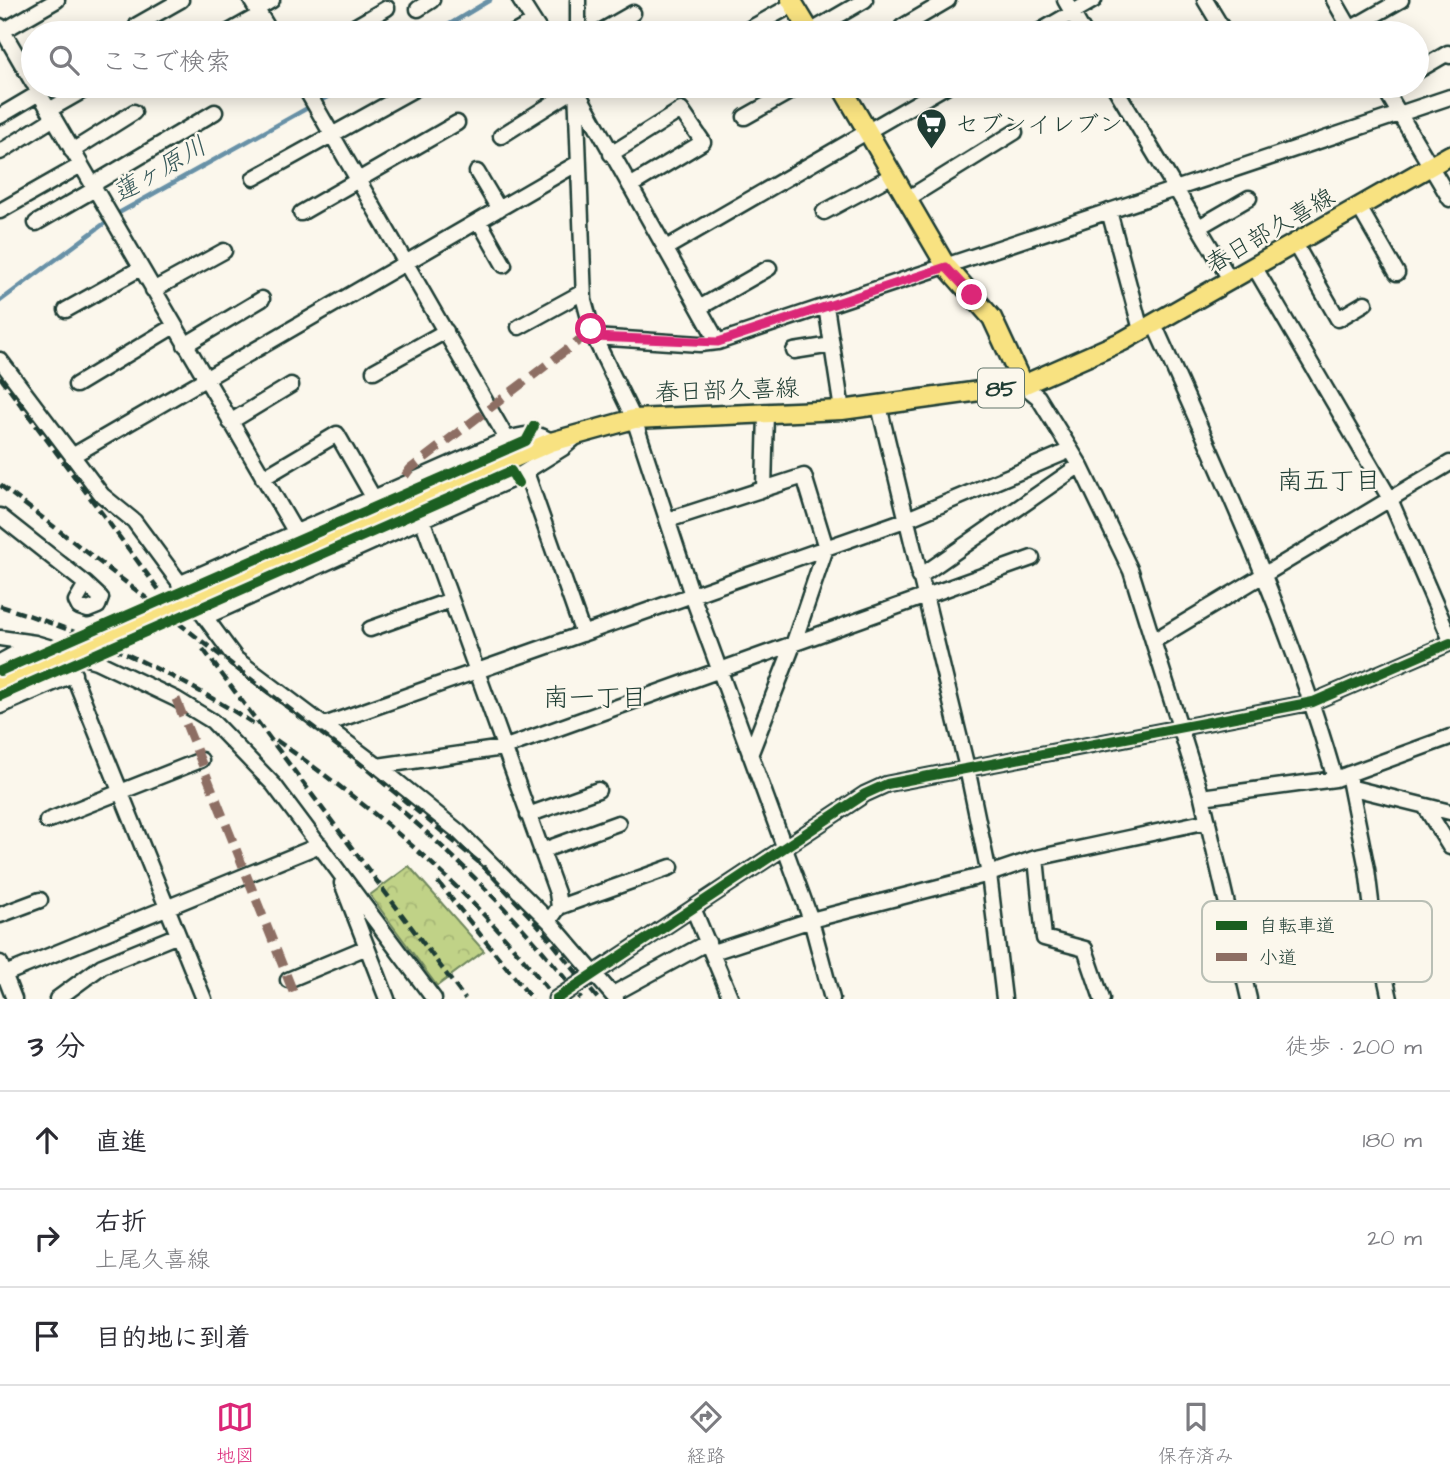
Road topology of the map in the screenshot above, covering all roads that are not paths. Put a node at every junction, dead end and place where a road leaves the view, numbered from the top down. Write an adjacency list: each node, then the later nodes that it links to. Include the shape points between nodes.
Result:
1 (57, 0): 33 (street)
2 (181, 0): 19 (street)
3 (272, 0): 15 (street)
4 (432, 0): 17 (street)
5 (520, 0): 22 (street)
6 (578, 0): 23 (street)
7 (865, 0): 27 (street)
8 (948, 0): 28 (street)
9 (1094, 0): 14 (street)
10 (1205, 0): 30 (street)
11 (1334, 0): 31 (street)
12 (1401, 0): 32 (street)
13 (792, 2): 25 (street); 26 (main road)
14 (1069, 6): 29 (street)
15 (256, 8): 20 (street)
16 (387, 8): 21 (street)
17 (418, 9)
18 (633, 13): 24 (street)
19 (144, 21)
20 (241, 21)
21 (365, 21)
22 (533, 21)
23 (578, 21)
24 (619, 21)
25 (762, 21)
26 (803, 21)
27 (829, 21)
28 (912, 21)
29 (1051, 21)
30 (1218, 21)
31 (1346, 21)
32 (1368, 21)
33 (1, 28): 34 (street)
34 (6, 51): 37 (street)
35 (1450, 56): 36 (street, via 1448,53)
36 (1429, 64)
37 (21, 70)
38 (1450, 97): 55 (street)
39 (23, 98): 56 (street)
40 (42, 98): 54 (street)
41 (74, 98): 54 (street)
42 (311, 98): 61 (street)
43 (398, 98): 61 (street)
44 (559, 98): 62 (street)
45 (576, 98): 67 (street)
46 (582, 98): 65 (street)
47 (779, 98): 57 (street)
48 (848, 98): 59 (main road)
49 (925, 98): 59 (street)
50 (1121, 98): 76 (street)
51 (1392, 98): 55 (street)
52 (134, 112): 63 (street)
53 (215, 112): 75 (street)
54 (51, 114): 63 (street); 64 (street)
55 (1400, 114): 69 (street); 76 (street)
56 (0, 116)
57 (745, 117)
58 (457, 123): 73 (street)
59 (868, 131): 71 (main road); 90 (street)
60 (1015, 132): 78 (street)
61 (332, 134): 72 (street); 73 (street)
62 (502, 136)
63 (72, 151): 68 (street)
64 (0, 152)
65 (611, 154): 74 (street); 74 (street, via 681,110 703,142)
66 (1450, 155): 69 (main road, 春日部久喜線 / 85)
67 (578, 163): 81 (street); 101 (street)
68 (81, 165): 75 (street); 82 (street)
69 (1431, 166): 79 (street); 80 (main road, 春日部久喜線 / 85)
70 (477, 172): 81 (street)
71 (893, 175): 78 (main road); 84 (street)
72 (254, 178)
73 (358, 179): 85 (street); 92 (street)
74 (630, 186): 90 (street)
75 (93, 187): 87 (street); 95 (street)
76 (1175, 189): 83 (street); 88 (street)
77 (1249, 198): 88 (street)
78 (907, 199): 94 (main road)
79 (1450, 199)
80 (1359, 207): 89 (main road, 春日部久喜線 / 85); 98 (street)
81 (499, 209): 86 (street)
82 (0, 211)
83 (1109, 211): 94 (street); 109 (street)
84 (824, 212)
85 (301, 213)
86 (479, 221): 92 (street); 93 (street)
87 (36, 223)
88 (1199, 227): 99 (street)
89 (1295, 244): 97 (main road, 春日部久喜線 / 85); 103 (street, via 1338,318)
90 (666, 248): 105 (street)
91 (224, 251): 100 (street)
92 (406, 264): 110 (street); 118 (street)
93 (504, 265)
94 (946, 267): 104 (street); 121 (main road, via 992,318)
95 (141, 268): 100 (street); 106 (street)
96 (769, 268): 105 (street)
97 (1255, 268): 99 (main road, 春日部久喜線 / 85); 138 (street)
98 (1397, 273)
99 (1231, 281): 109 (main road, 春日部久喜線 / 85)
100 (153, 290): 107 (street)
101 (583, 292): 108 (street); 111 (street)
102 (262, 299): 113 (street)
103 (1365, 303)
104 (827, 306): 112 (street); 114 (street)
105 (699, 308): 112 (street)
106 (66, 310)
107 (174, 326): 113 (street); 119 (street)
108 (519, 327)
109 (1148, 327): 121 (main road, 春日部久喜線 / 85); 146 (street)
110 (446, 331): 117 (street); 128 (street)
111 (594, 337): 112 (street); 125 (street)
112 (718, 342)
113 (185, 345): 118 (street)
114 (832, 345): 115 (street); 123 (street)
115 (794, 351)
116 (0, 360): 131 (street)
117 (374, 371)
118 (205, 379): 126 (street); 131 (street)
119 (76, 385)
120 (292, 385): 126 (street)
121 (1023, 385): 122 (main road, 春日部久喜線 / 85); 130 (street, via 1038,397)
122 (879, 406): 123 (main road, 春日部久喜線 / 85); 142 (street)
123 (842, 410): 124 (main road, 春日部久喜線 / 85)
124 (766, 413): 125 (main road, 春日部久喜線 / 85); 136 (street)
125 (634, 419): 127 (main road, 春日部久喜線 / 85); 141 (street)
126 (230, 422): 135 (street)
127 (583, 430): 129 (main road, 春日部久喜線 / 85); 134 (street)
128 (507, 439): 129 (street, via 530,434); 137 (street)
129 (551, 442): 166 (main road, 春日部久喜線 / 85, bridge)
130 (1071, 450): 133 (street); 142 (street)
131 (72, 456): 149 (street, via 102,495 127,513)
132 (1450, 463): 138 (street)
133 (1080, 465): 147 (street); 157 (street, via 1131,571)
134 (526, 472): 140 (street); 155 (street)
135 (263, 478): 137 (street, via 337,434); 143 (street)
136 (764, 489): 141 (street); 144 (street, via 804,476)
137 (373, 497): 143 (street)
138 (1389, 497): 146 (street); 158 (street)
139 (0, 516): 148 (street)
140 (422, 519): 152 (street); 153 (street)
141 (668, 520): 150 (street)
142 (905, 520): 144 (street); 147 (street)
143 (296, 533): 149 (street)
144 (826, 548): 150 (street); 160 (street)
145 (1032, 558): 151 (street)
146 (1265, 573): 157 (street); 167 (street)
147 (919, 577): 151 (street)
148 (86, 584)
149 (179, 584): 153 (street)
150 (692, 595): 155 (street); 164 (street)
151 (925, 598): 160 (street); 176 (street)
152 (451, 600): 154 (street); 163 (street)
153 (205, 617): 169 (street, via 236,659)
154 (370, 629)
155 (583, 634): 163 (street)
156 (0, 638): 159 (street)
157 (1155, 640): 170 (street)
158 (1450, 641): 167 (street)
159 (36, 643): 161 (street); 162 (street)
160 (793, 645): 164 (street); 173 (street)
161 (71, 654): 165 (street); 187 (street, via 158,689 200,713 271,780)
162 (0, 662)
163 (476, 671): 169 (street); 172 (street)
164 (719, 671): 172 (street); 173 (street)
165 (74, 674): 168 (street); 179 (street)
166 (0, 683)
167 (1313, 702): 170 (street); 177 (street)
168 (0, 706)
169 (324, 725): 175 (street)
170 (1182, 727): 176 (street); 180 (street)
171 (1450, 737): 177 (street)
172 (503, 748): 175 (street); 183 (street)
173 (750, 755): 189 (street)
174 (201, 760): 179 (street)
175 (378, 766): 203 (street, via 459,832)
176 (967, 768): 189 (street, via 887,784); 194 (street)
177 (1345, 780): 180 (street); 181 (street); 197 (street)
178 (598, 789): 183 (street)
179 (121, 792): 184 (street); 199 (street)
180 (1202, 797): 185 (street)
181 (1426, 808): 182 (street); 188 (street)
182 (1450, 812)
183 (528, 814): 190 (street)
184 (47, 821)
185 (1208, 821): 191 (street); 196 (street)
186 (618, 823): 190 (street)
187 (320, 845): 193 (street); 199 (street)
188 (1450, 847)
189 (785, 848): 200 (street); 202 (street)
190 (541, 851): 198 (street)
191 (1035, 858): 194 (street); 220 (street, via 1044,938 1085,949)
192 (671, 867): 198 (street)
193 (340, 873): 205 (street); 215 (street)
194 (989, 874): 202 (street); 219 (street)
195 (40, 900): 201 (street)
196 (1227, 901)
197 (1369, 901)
198 (559, 907): 203 (street)
199 (167, 908): 204 (street); 207 (street)
200 (693, 908): 206 (street); 208 (street)
201 (0, 915)
202 (811, 920): 206 (street); 218 (street)
203 (549, 921): 208 (street)
204 (177, 935): 212 (street, via 103,965); 213 (street)
205 (367, 947): 209 (street); 214 (street)
206 (711, 947): 210 (street); 217 (street)
207 (1, 971): 211 (street)
208 (594, 972): 210 (street); 216 (street)
209 (288, 980)
210 (615, 997)
211 (14, 999)
212 (57, 999)
213 (204, 999)
214 (387, 999)
215 (434, 999)
216 (556, 999)
217 (731, 999)
218 (832, 999)
219 (1004, 999)
220 (1102, 999)

